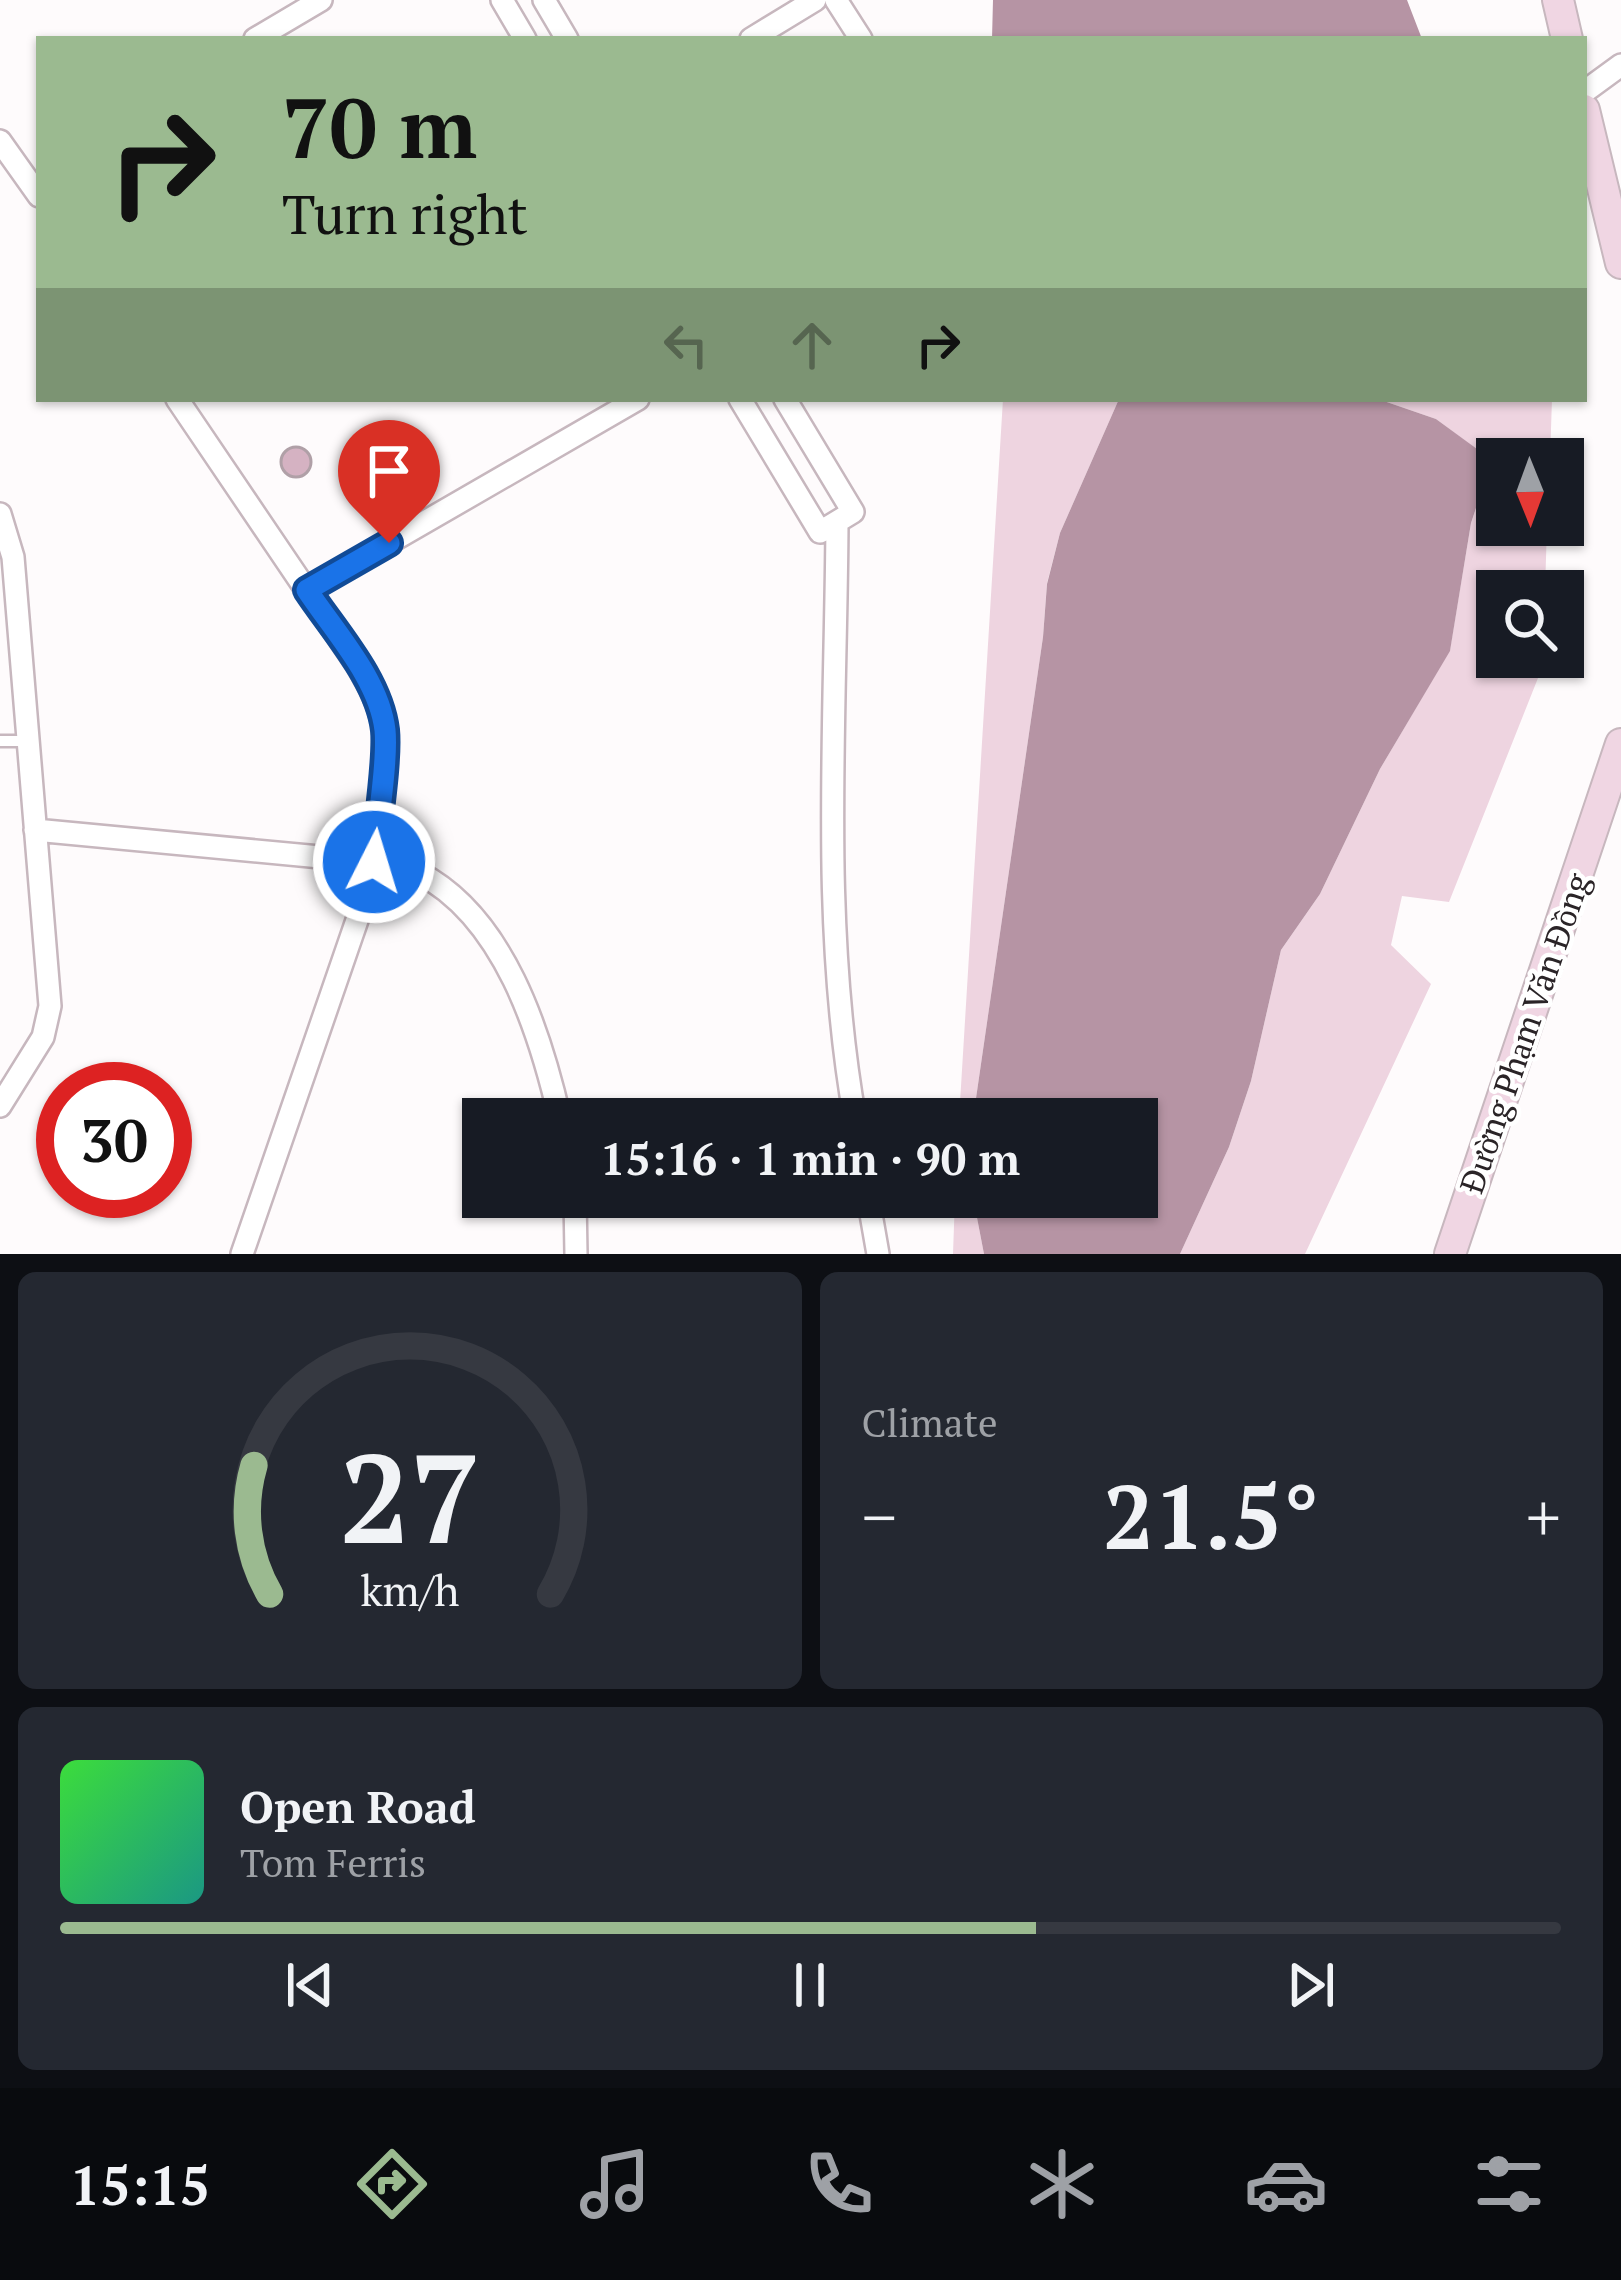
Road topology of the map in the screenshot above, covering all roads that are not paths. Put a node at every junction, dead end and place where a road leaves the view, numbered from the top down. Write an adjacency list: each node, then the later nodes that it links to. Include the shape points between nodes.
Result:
1 (321, 0): 7 (street)
2 (502, 0): 8 (street)
3 (544, 0): 9 (street)
4 (815, 0): 10 (street)
5 (836, 0): 11 (street)
6 (1558, 0): 12 (main road)
7 (260, 36)
8 (523, 36)
9 (565, 36)
10 (756, 36)
11 (859, 36)
12 (1566, 36)
13 (1621, 64): 14 (street)
14 (1587, 90)
15 (1587, 119): 18 (main road)
16 (0, 141): 17 (street)
17 (32, 171)
18 (1613, 194): 19 (main road)
19 (1621, 263)
20 (179, 402): 26 (street)
21 (633, 402): 26 (street)
22 (742, 402): 25 (street)
23 (786, 402): 25 (street)
24 (0, 514): 27 (street, via 13,556)
25 (837, 522): 33 (street, via 834,922)
26 (307, 590): 31 (street, via 357,664 385,731)
27 (28, 741): 28 (lane); 30 (street)
28 (0, 742)
29 (1621, 743): 40 (main road, Đường Phạm Văn Đồng)
30 (35, 830): 31 (street); 34 (street, via 50,1006 43,1037)
31 (374, 862): 32 (street, via 415,871 484,930 539,1043); 37 (street)
32 (554, 1098)
33 (851, 1098)
34 (0, 1106)
35 (575, 1218): 38 (street)
36 (872, 1218): 39 (street)
37 (242, 1254)
38 (577, 1254)
39 (878, 1254)
40 (1450, 1254)

